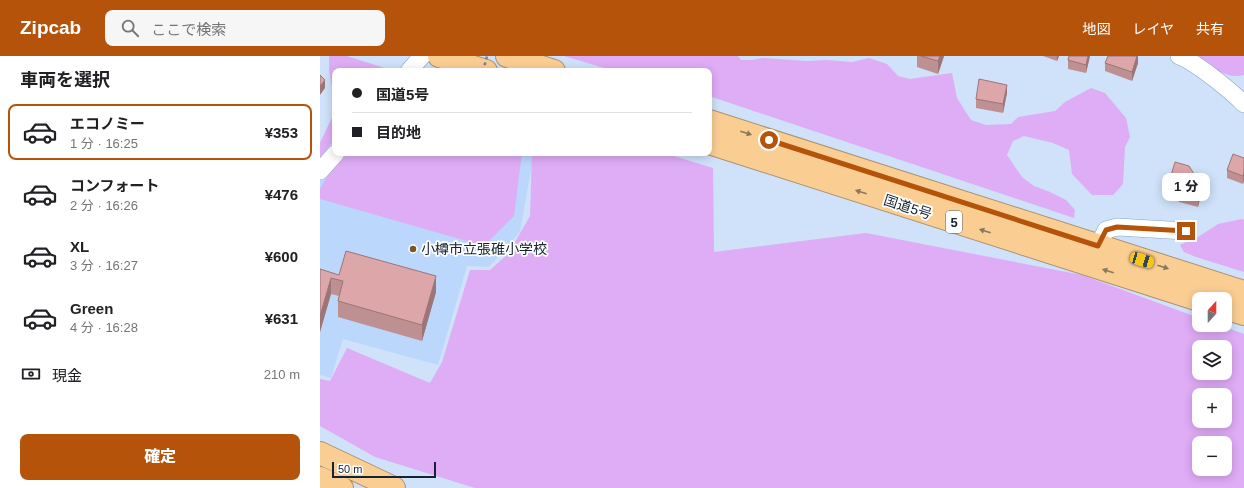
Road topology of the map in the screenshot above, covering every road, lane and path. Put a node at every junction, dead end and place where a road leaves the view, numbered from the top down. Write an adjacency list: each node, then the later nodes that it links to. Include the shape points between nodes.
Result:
1 (422, 56): 6 (street)
2 (439, 56): 7 (highway)
3 (487, 56): 8 (path, bridge)
4 (507, 56): 9 (highway)
5 (1184, 57): 10 (street)
6 (412, 68)
7 (475, 68)
8 (485, 68)
9 (545, 68)
10 (1241, 96)
11 (712, 122): 16 (highway, 国道5号 / 5, one-way to 16)
12 (712, 144): 18 (highway, 国道5号 / 5, one-way to 12)
13 (333, 156): 14 (street)
14 (320, 171)
15 (1186, 231): 16 (street, via 1117,227 1106,230)
16 (1098, 246): 17 (highway, 国道5号 / 5, one-way to 17)
17 (1244, 292)
18 (1192, 298)
19 (1232, 310): 20 (highway)
20 (1244, 314)
21 (320, 453): 24 (highway)
22 (320, 478): 23 (highway)
23 (342, 488)
24 (394, 488)

